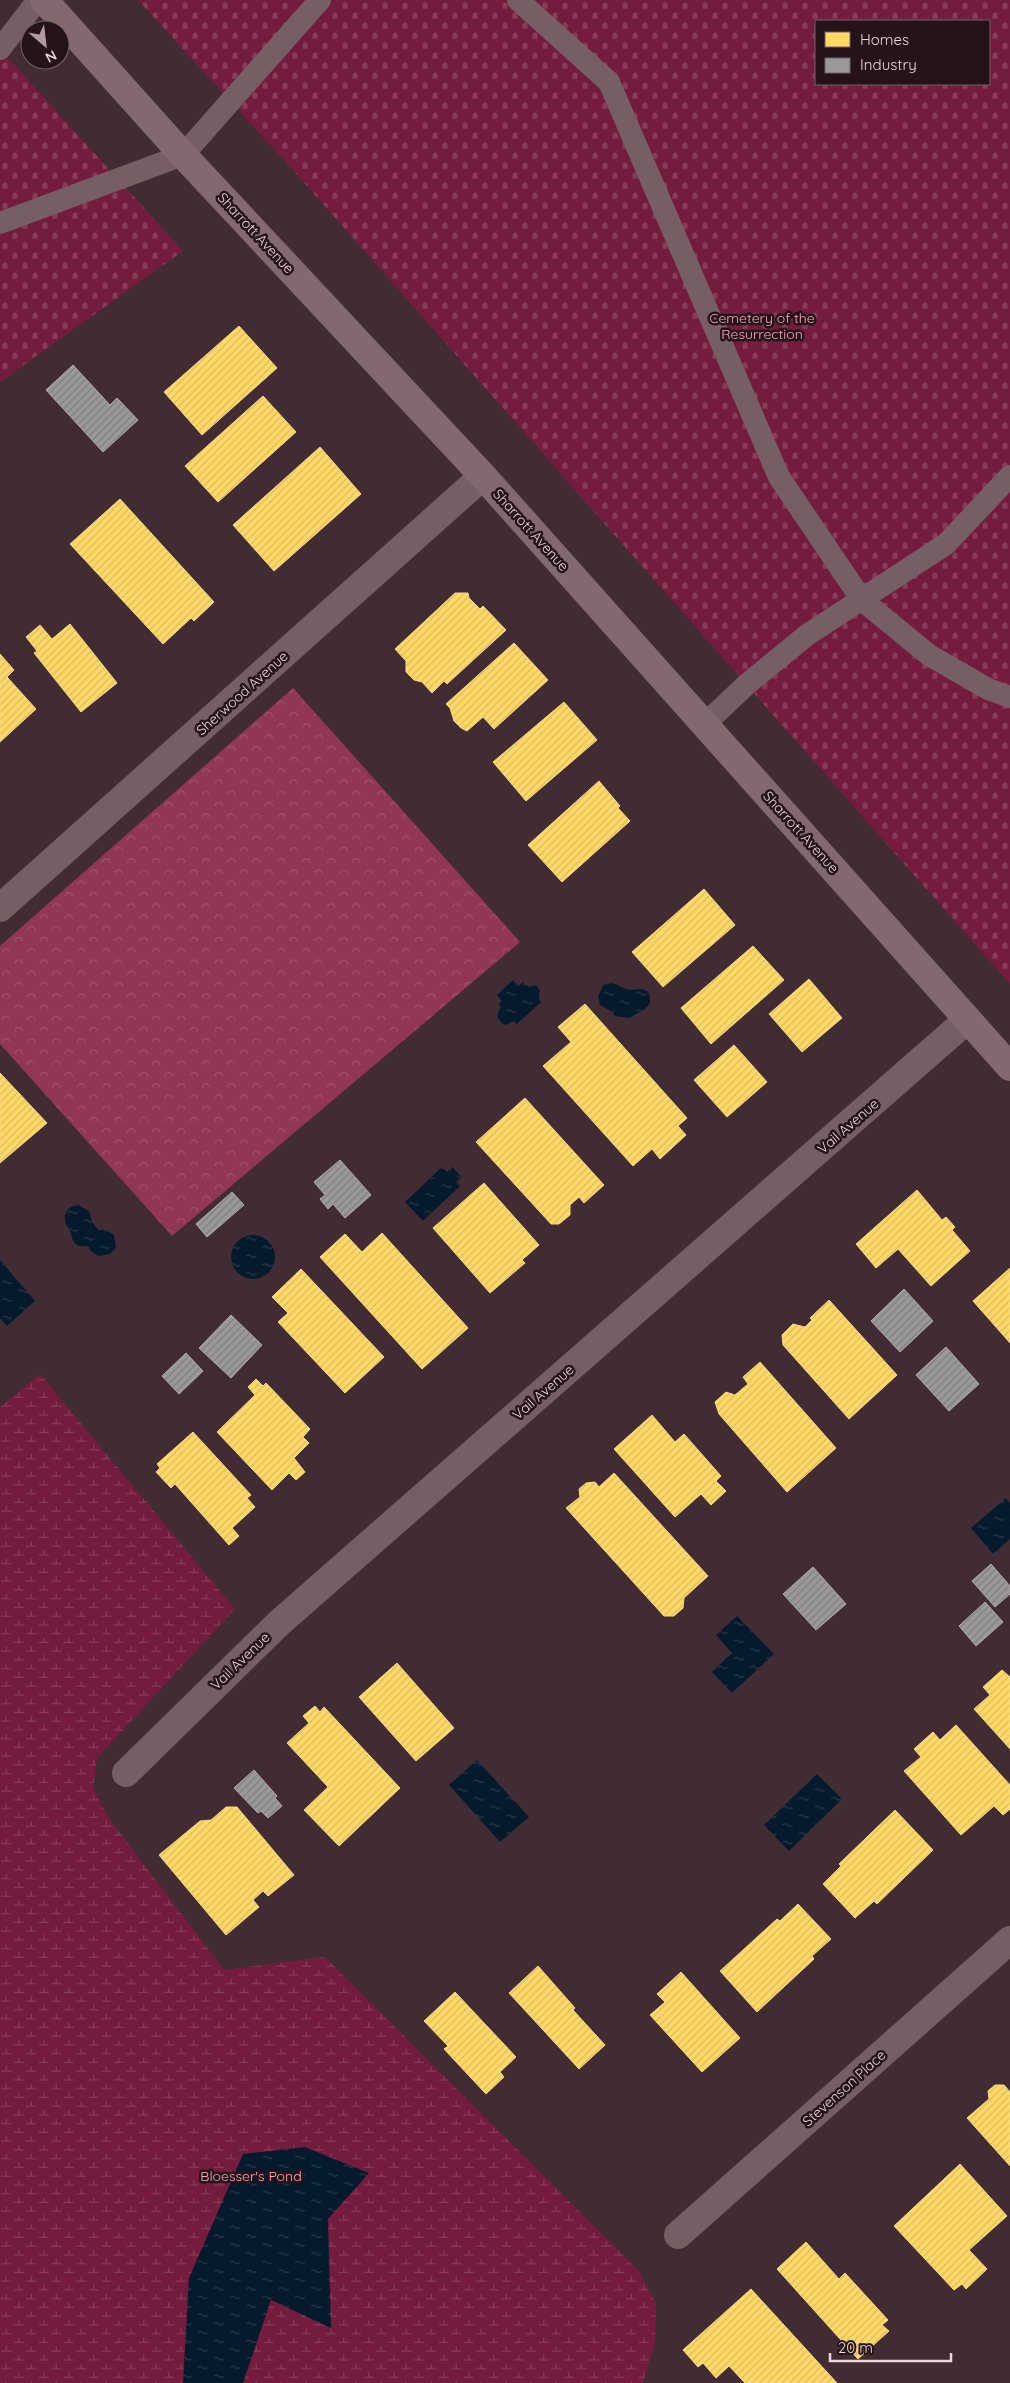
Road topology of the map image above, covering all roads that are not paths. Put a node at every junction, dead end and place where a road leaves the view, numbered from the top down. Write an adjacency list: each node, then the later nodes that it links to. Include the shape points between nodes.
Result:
1 (38, 0): 5 (lane)
2 (44, 0): 6 (street, Sharrott Avenue)
3 (320, 0): 6 (lane)
4 (518, 0): 10 (lane, via 609,82 779,477)
5 (0, 49)
6 (183, 155): 7 (lane); 8 (street, Sharrott Avenue)
7 (0, 223)
8 (483, 476): 12 (street, Sharrott Avenue); 13 (street, Sherwood Avenue)
9 (1010, 476): 10 (lane, via 946,544)
10 (862, 600): 11 (lane, via 929,655 988,689); 12 (lane, via 807,635)
11 (1010, 697)
12 (705, 724): 14 (street, Sharrott Avenue)
13 (0, 908)
14 (968, 1020): 15 (street, Sharrott Avenue); 16 (street, Vail Avenue, via 279,1624)
15 (1010, 1067)
16 (126, 1773)
17 (1010, 1940): 18 (street, Stevenson Place)
18 (678, 2235)

